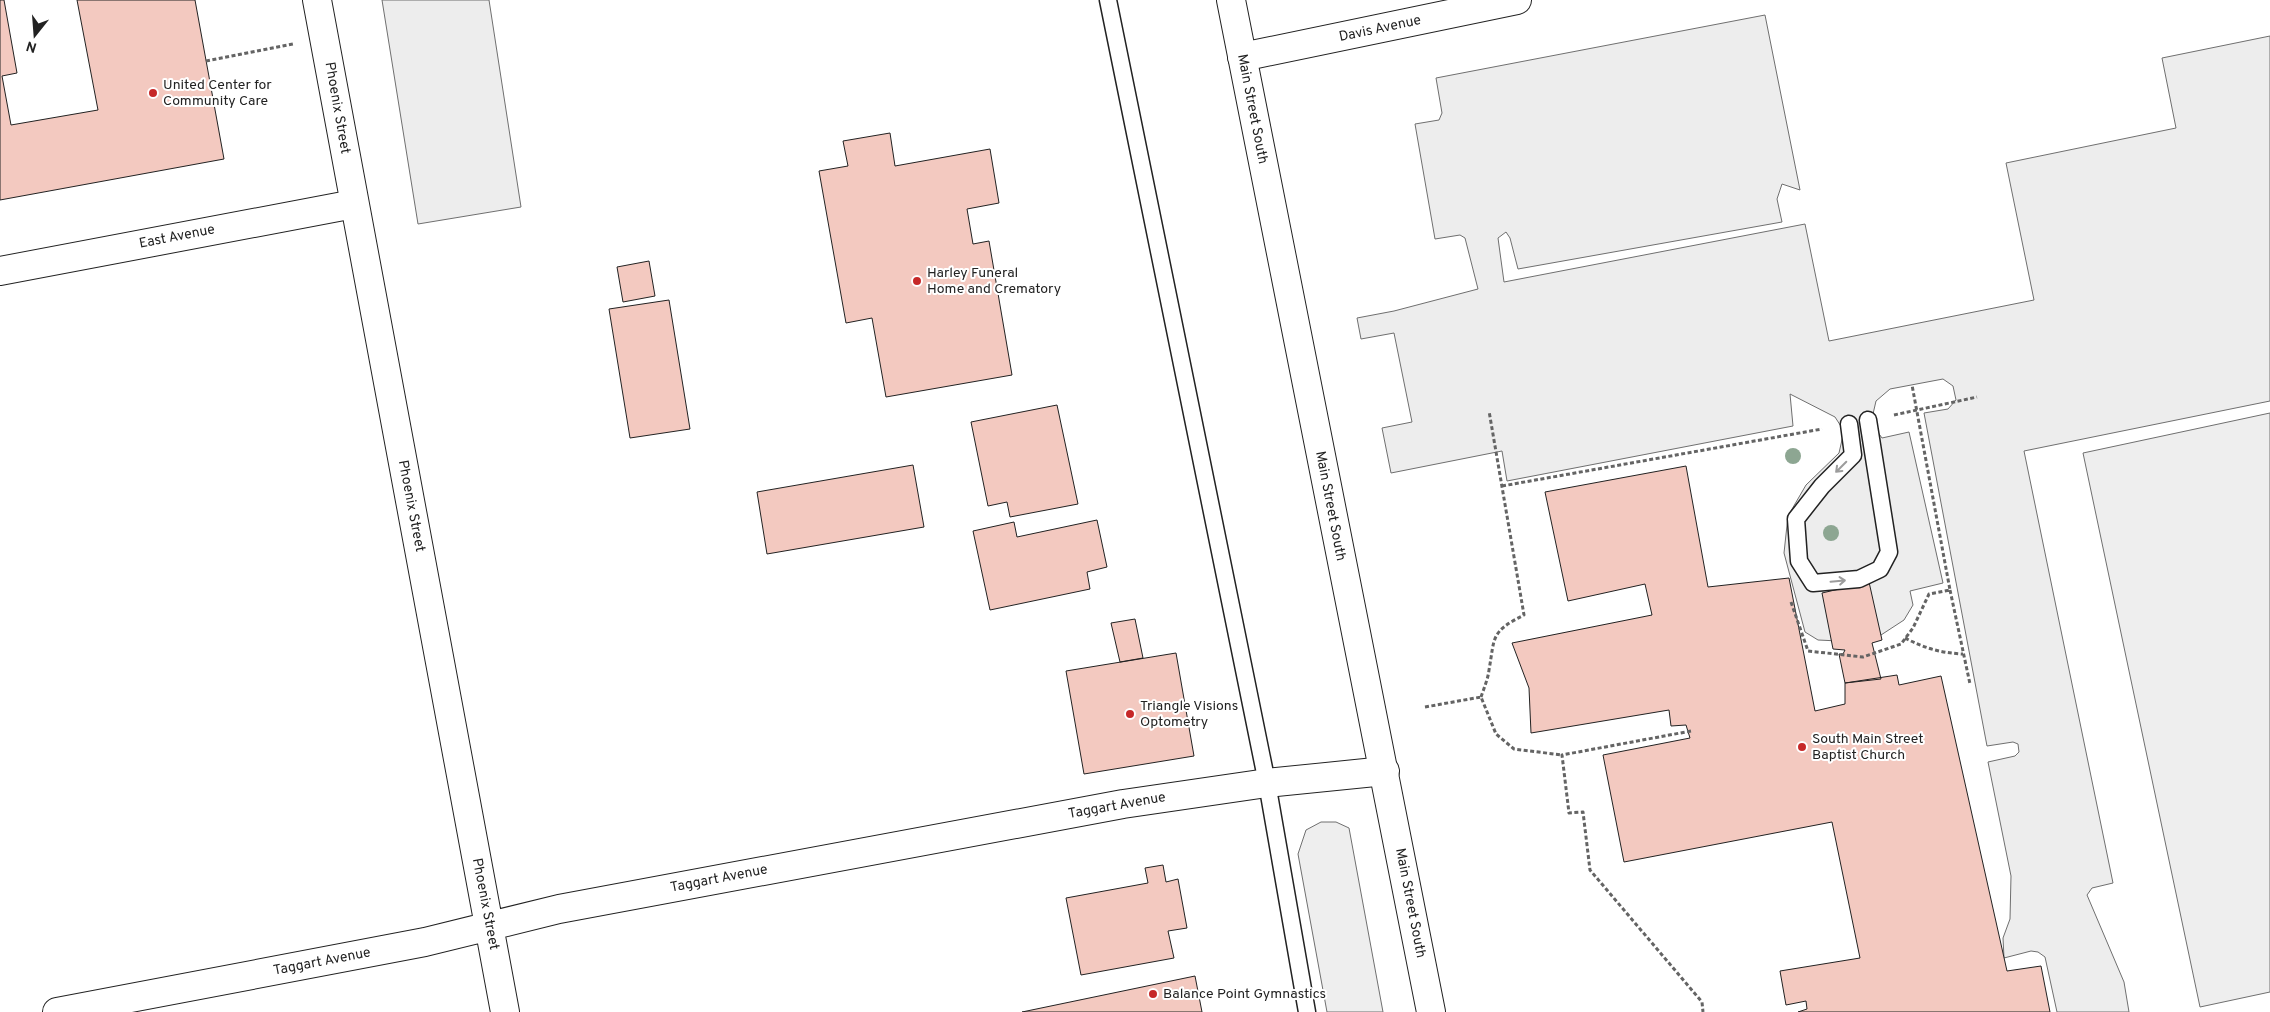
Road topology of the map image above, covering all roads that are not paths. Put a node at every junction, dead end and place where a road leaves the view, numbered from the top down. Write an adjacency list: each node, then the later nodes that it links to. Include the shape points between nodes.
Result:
1 (317, 0): 6 (street, Phoenix Street)
2 (1108, 0): 11 (lane)
3 (1231, 0): 5 (street, Main Street South)
4 (1517, 0): 5 (street, Davis Avenue)
5 (1242, 57): 10 (street, Main Street South)
6 (354, 204): 7 (street, East Avenue); 12 (street, Phoenix Street)
7 (0, 271)
8 (1868, 420): 9 (lane, one-way to 8, via 1853,455 1822,486 1796,519 1799,561 1814,583 1860,579 1880,569 1889,552)
9 (1849, 424)
10 (1385, 771): 11 (street, Taggart Avenue); 16 (street, Main Street South)
11 (1267, 783): 12 (street, Taggart Avenue, via 1113,806 559,909); 15 (lane)
12 (489, 927): 13 (street, Taggart Avenue); 14 (street, Phoenix Street)
13 (57, 1012)
14 (505, 1012)
15 (1307, 1012)
16 (1431, 1012)

